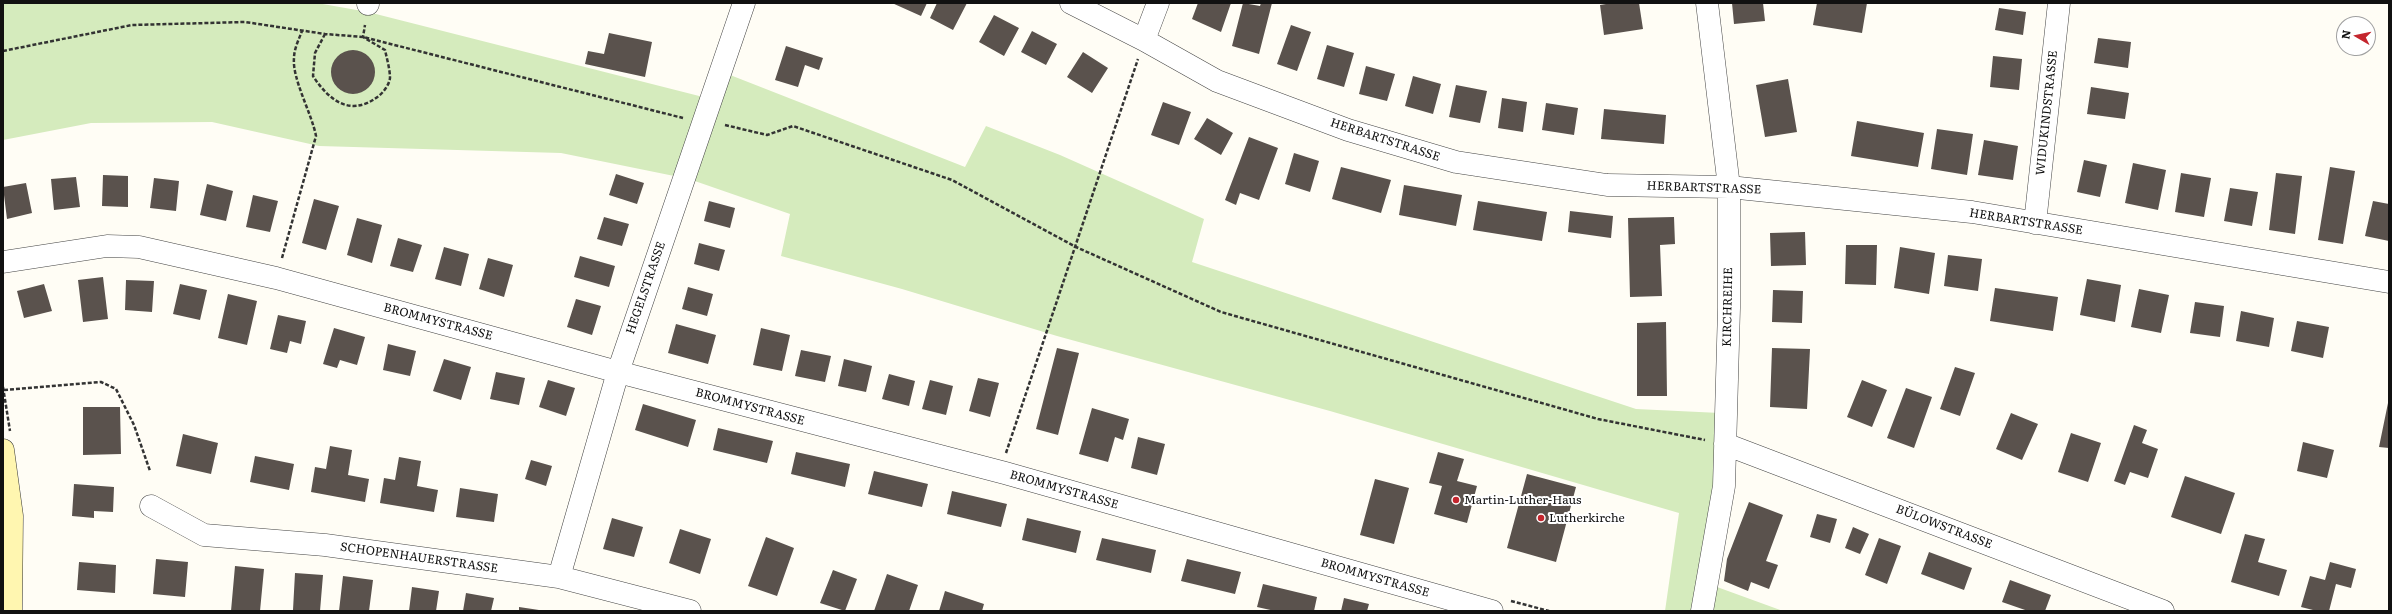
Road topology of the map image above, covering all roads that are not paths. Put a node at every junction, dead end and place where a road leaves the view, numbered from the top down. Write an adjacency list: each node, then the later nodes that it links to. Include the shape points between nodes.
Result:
1 (744, 3): 11 (street, HEGELSTRASSE)
2 (1071, 3): 6 (street, HERBARTSTRASSE)
3 (1158, 3): 6 (street)
4 (1708, 3): 7 (street, KIRCHREIHE)
5 (2059, 3): 8 (street, WIDUKINDSTRASSE)
6 (1144, 40): 7 (street, HERBARTSTRASSE, via 1216,81 1348,130 1456,162 1607,185)
7 (1729, 187): 8 (street, HERBARTSTRASSE, via 1972,212); 12 (street, KIRCHREIHE)
8 (2035, 223): 10 (street, HERBARTSTRASSE)
9 (3, 262): 11 (street, BROMMYSTRASSE, via 107,246 139,247 276,278)
10 (2389, 282)
11 (618, 372): 15 (street, HEGELSTRASSE); 18 (street, BROMMYSTRASSE, via 1006,473)
12 (1725, 444): 19 (street, KIRCHREIHE, via 1724,486); 20 (street, BÜLOWSTRASSE)
13 (3, 450): 16 (main road, via 12,516)
14 (151, 506): 15 (street, SCHOPENHAUERSTRASSE, via 204,535 325,545)
15 (559, 577): 17 (street, SCHOPENHAUERSTRASSE)
16 (11, 611)
17 (690, 611)
18 (1492, 611)
19 (1702, 611)
20 (2163, 611)

